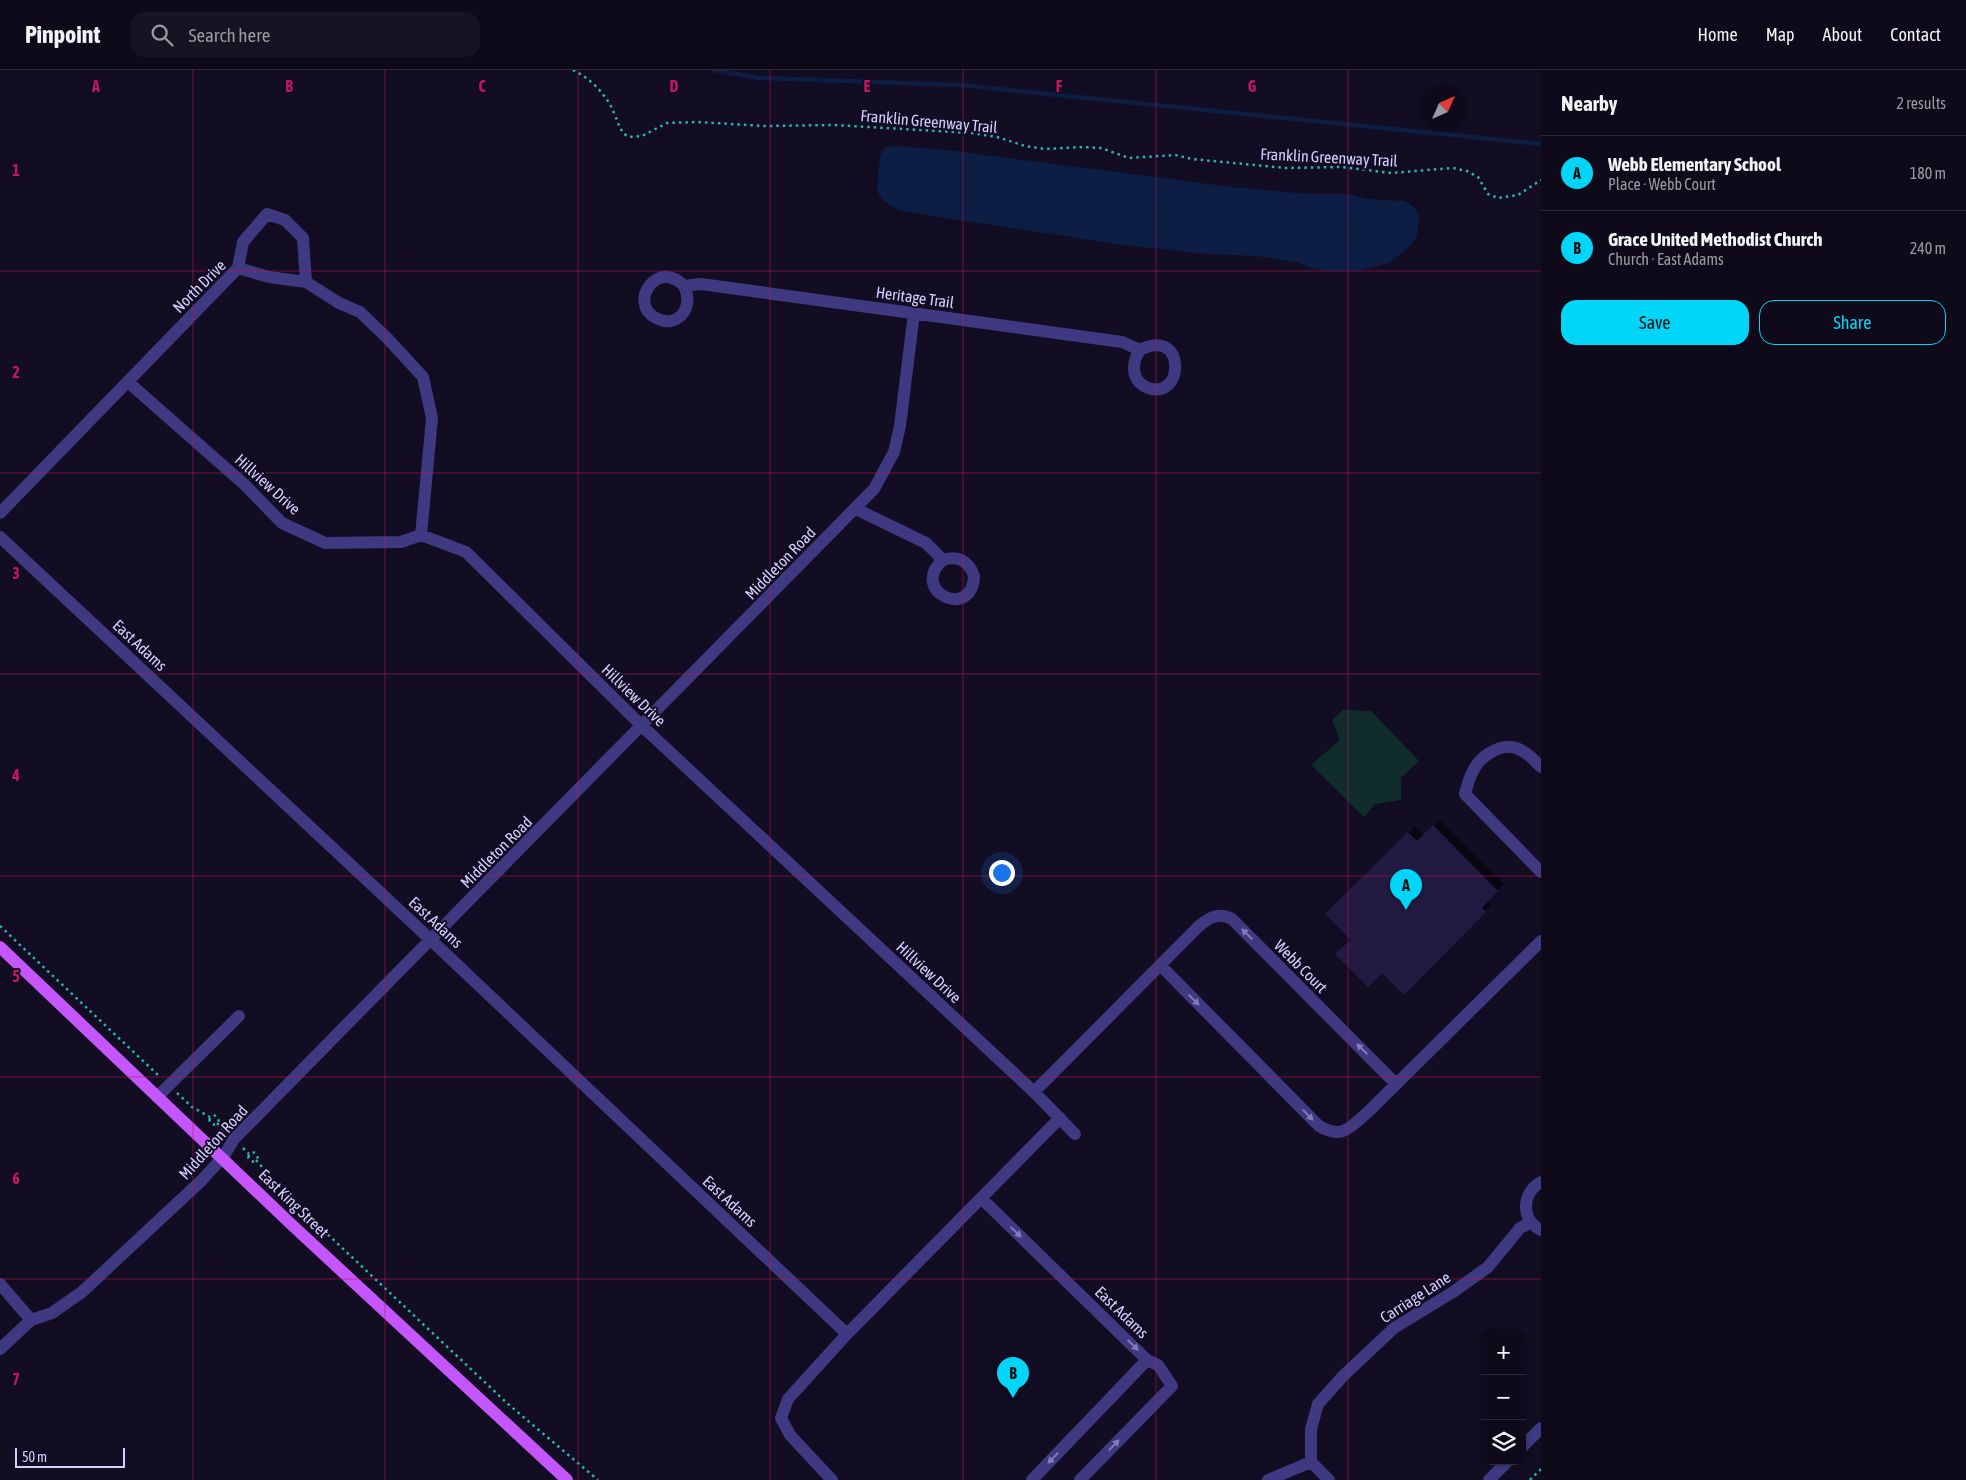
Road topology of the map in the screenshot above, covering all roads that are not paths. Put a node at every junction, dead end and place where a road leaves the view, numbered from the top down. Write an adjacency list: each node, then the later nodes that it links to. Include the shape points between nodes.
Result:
1 (238, 268): 2 (street, North Drive, via 269,277); 2 (street, via 243,242 267,214 285,220 304,238); 6 (street, North Drive)
2 (306, 282): 9 (street, North Drive, via 338,303 360,312 422,377 432,418)
3 (684, 286): 4 (street, Heritage Trail, via 701,284)
4 (914, 313): 5 (street, Heritage Trail, via 1122,342); 7 (street, Middleton Road, via 894,452 874,489)
5 (1140, 350)
6 (128, 382): 8 (street, North Drive); 9 (street, Hillview Drive, via 245,485 282,523 325,543 401,542)
7 (856, 509): 11 (street, via 926,543); 12 (street, Middleton Road)
8 (0, 513)
9 (421, 535): 12 (street, Hillview Drive, via 466,552)
10 (0, 537): 15 (street, East Adams)
11 (943, 560)
12 (642, 726): 15 (street, Middleton Road); 21 (street, Hillview Drive)
13 (1541, 767): 14 (street, via 1529,755 1512,747 1498,749 1485,756 1473,770 1465,794)
14 (1541, 872)
15 (431, 940): 25 (street, Middleton Road, via 234,1139); 31 (street, East Adams)
16 (1541, 941): 20 (street)
17 (0, 946): 22 (main road, East King Street)
18 (1160, 965): 20 (street, one-way to 20, via 1319,1126 1328,1131 1338,1134 1349,1128); 20 (street, Webb Court, one-way to 18, via 1232,919 1219,915 1207,919); 21 (street, Webb Court)
19 (239, 1016): 22 (street)
20 (1396, 1084)
21 (1034, 1092): 23 (street, Hillview Drive)
22 (157, 1096): 25 (main road, East King Street)
23 (1060, 1118): 24 (street, Hillview Drive); 27 (street)
24 (1075, 1134)
25 (223, 1158): 30 (street, Middleton Road, via 82,1292 52,1313); 38 (main road, East King Street)
26 (1541, 1182): 28 (street, Carriage Lane, via 1526,1199 1527,1215)
27 (981, 1198): 31 (street); 33 (street, East Adams, one-way to 33)
28 (1536, 1226): 36 (street, Carriage Lane, via 1520,1228 1488,1267 1394,1328 1342,1376 1318,1404 1311,1429)
29 (0, 1284): 30 (street)
30 (31, 1320): 32 (street, Middleton Road)
31 (847, 1334): 39 (street, via 788,1400 781,1418 790,1435)
32 (0, 1349)
33 (1147, 1360): 40 (street, one-way to 40); 41 (street, East Adams, one-way to 33, via 1172,1386 1158,1365)
34 (1541, 1428): 35 (street)
35 (1526, 1443)
36 (1311, 1462): 42 (street); 43 (street)
37 (1504, 1465): 44 (street)
38 (567, 1480)
39 (832, 1480)
40 (1032, 1480)
41 (1080, 1480)
42 (1268, 1480)
43 (1329, 1480)
44 (1489, 1480)

